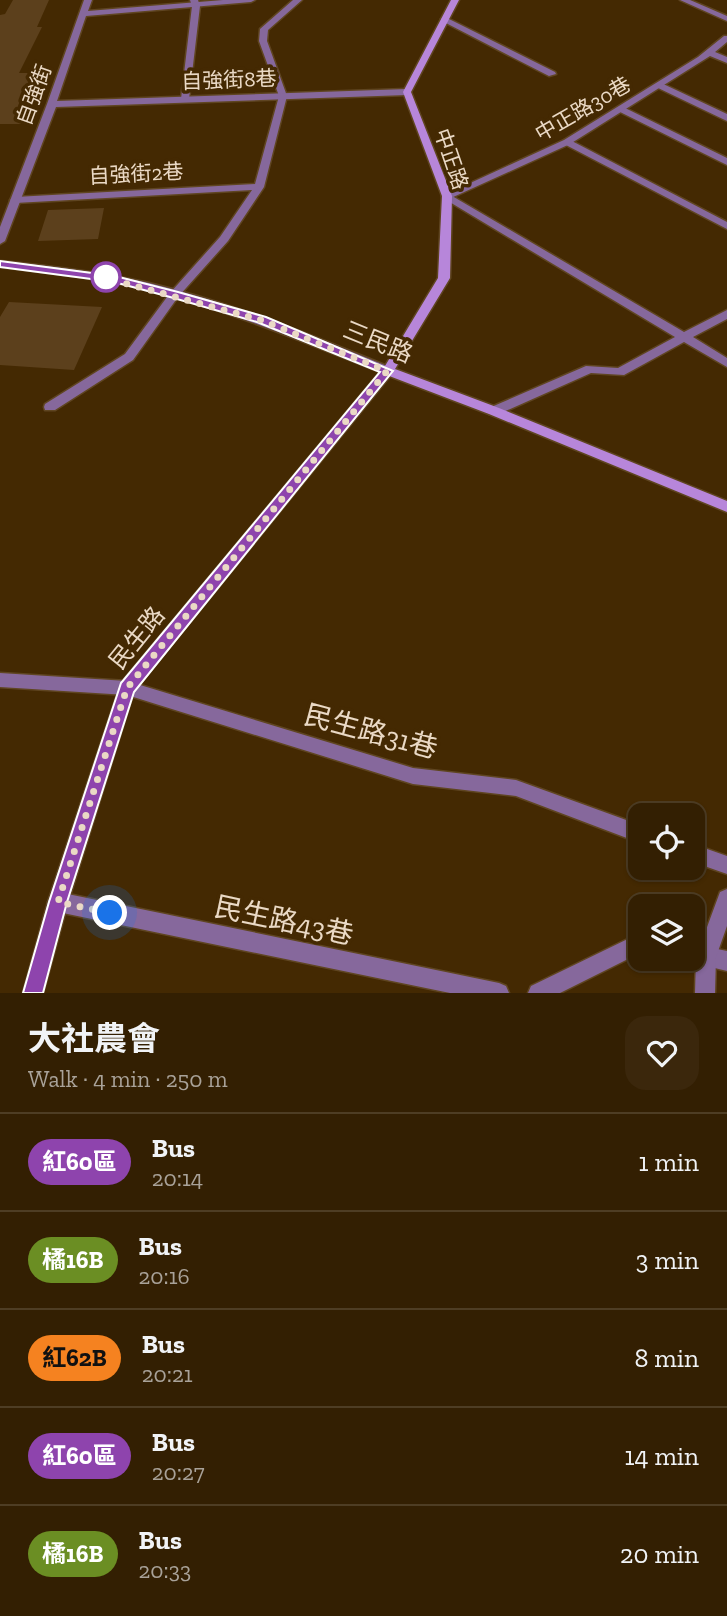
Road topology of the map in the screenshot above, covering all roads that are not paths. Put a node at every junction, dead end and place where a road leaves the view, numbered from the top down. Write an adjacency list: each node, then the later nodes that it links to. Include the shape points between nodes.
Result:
1 (88, 0): 7 (street, 自強街)
2 (251, 0): 6 (street)
3 (298, 0): 16 (street, via 264,29 263,41)
4 (455, 0): 8 (main road)
5 (684, 0): 9 (street)
6 (195, 3): 7 (street); 17 (street)
7 (83, 14): 18 (street, 自強街)
8 (445, 19): 13 (street); 15 (main road)
9 (727, 19)
10 (727, 38): 11 (street, 中正路30巷)
11 (709, 52): 12 (street); 14 (street, 中正路30巷)
12 (727, 61)
13 (552, 74)
14 (659, 85): 19 (street, 中正路30巷); 20 (street)
15 (407, 92): 16 (street, 自強街8巷); 24 (main road, 中正路)
16 (283, 96): 17 (street, 自強街8巷); 23 (street)
17 (185, 99): 18 (street, 自強街8巷)
18 (52, 104): 25 (street, 自強街)
19 (621, 108): 21 (street, 中正路30巷); 22 (street)
20 (727, 118)
21 (567, 142): 24 (street, 中正路30巷); 26 (street)
22 (727, 162)
23 (258, 187): 25 (street, 自強街2巷); 29 (street, via 224,239)
24 (447, 197): 31 (street); 33 (main road, 中正路, via 444,278)
25 (15, 200): 27 (street, 自強街)
26 (727, 226)
27 (0, 241)
28 (0, 264): 29 (street, 三民路, via 104,277)
29 (174, 295): 33 (street, 三民路, via 261,320); 34 (street, via 129,357)
30 (727, 314): 31 (street)
31 (682, 337): 32 (street); 35 (street, via 621,372 590,369)
32 (727, 363)
33 (387, 371): 35 (main road, 三民路); 38 (street, 民生路)
34 (50, 407)
35 (494, 411): 36 (main road, 三民路)
36 (727, 507)
37 (0, 680): 38 (street, 民生路31巷)
38 (127, 688): 39 (street, 民生路31巷, via 413,776 516,788); 43 (street, 民生路)
39 (628, 830)
40 (705, 857): 41 (street)
41 (727, 865)
42 (727, 899): 44 (street)
43 (58, 902): 49 (street, 民生路); 50 (street, 民生路43巷)
44 (705, 945)
45 (628, 949): 51 (street)
46 (705, 956): 47 (street)
47 (727, 961)
48 (702, 971): 52 (street)
49 (33, 993)
50 (499, 993)
51 (538, 993)
52 (705, 993)

